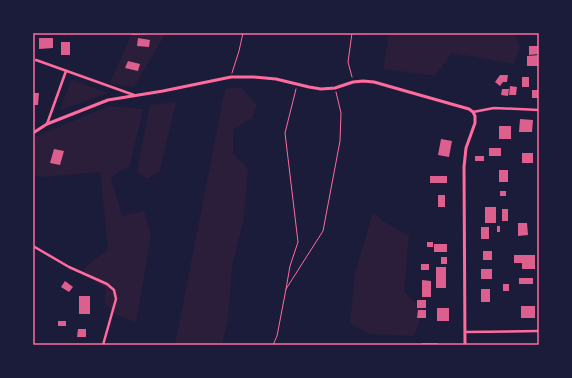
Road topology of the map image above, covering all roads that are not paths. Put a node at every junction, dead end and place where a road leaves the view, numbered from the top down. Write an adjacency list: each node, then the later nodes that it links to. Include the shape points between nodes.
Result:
1 (36, 60): 2 (street)
2 (66, 71): 3 (street); 6 (street)
3 (135, 96): 5 (street, via 231,77 276,79 321,89 363,81 462,106); 6 (street, via 108,100)
4 (539, 110): 5 (street, via 494,108)
5 (473, 112): 10 (street, via 476,116 475,123 466,148 464,167)
6 (48, 124): 7 (street)
7 (33, 133)
8 (33, 246): 11 (street, via 114,290 116,299)
9 (539, 330): 10 (street)
10 (465, 332): 12 (street)
11 (103, 345)
12 (465, 345)

